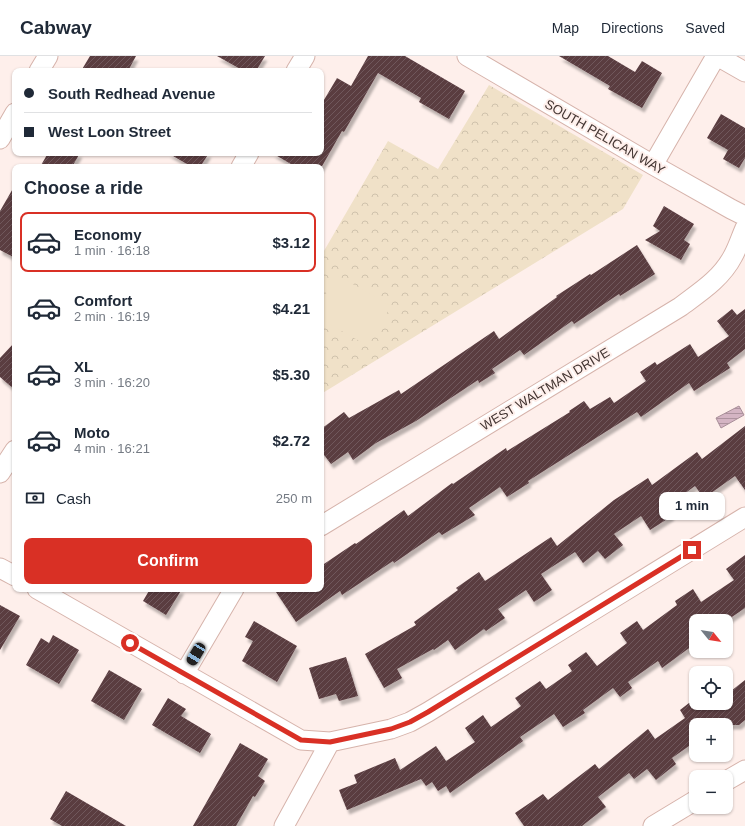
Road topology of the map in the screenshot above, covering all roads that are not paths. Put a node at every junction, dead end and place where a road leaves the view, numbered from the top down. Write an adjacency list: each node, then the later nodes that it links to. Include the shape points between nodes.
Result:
1 (48, 56): 5 (street)
2 (305, 56): 6 (street)
3 (467, 56): 10 (street, SOUTH PELICAN WAY)
4 (716, 56): 7 (street); 10 (street)
5 (41, 68)
6 (298, 68)
7 (745, 72)
8 (12, 118): 9 (street)
9 (0, 139)
10 (653, 165): 11 (street, SOUTH PELICAN WAY)
11 (745, 216)
12 (745, 228): 16 (street, WEST WALTMAN DRIVE, via 733,257 721,274 680,307)
13 (12, 455): 14 (street)
14 (0, 473)
15 (745, 518): 22 (street, via 410,722 391,729)
16 (324, 524)
17 (0, 568): 18 (street)
18 (12, 574)
19 (42, 592): 21 (street)
20 (232, 592): 21 (street)
21 (184, 674): 22 (street, via 301,740)
22 (330, 742): 26 (street)
23 (745, 770): 24 (street)
24 (733, 777)
25 (689, 804): 27 (street)
26 (284, 826)
27 (653, 826)

